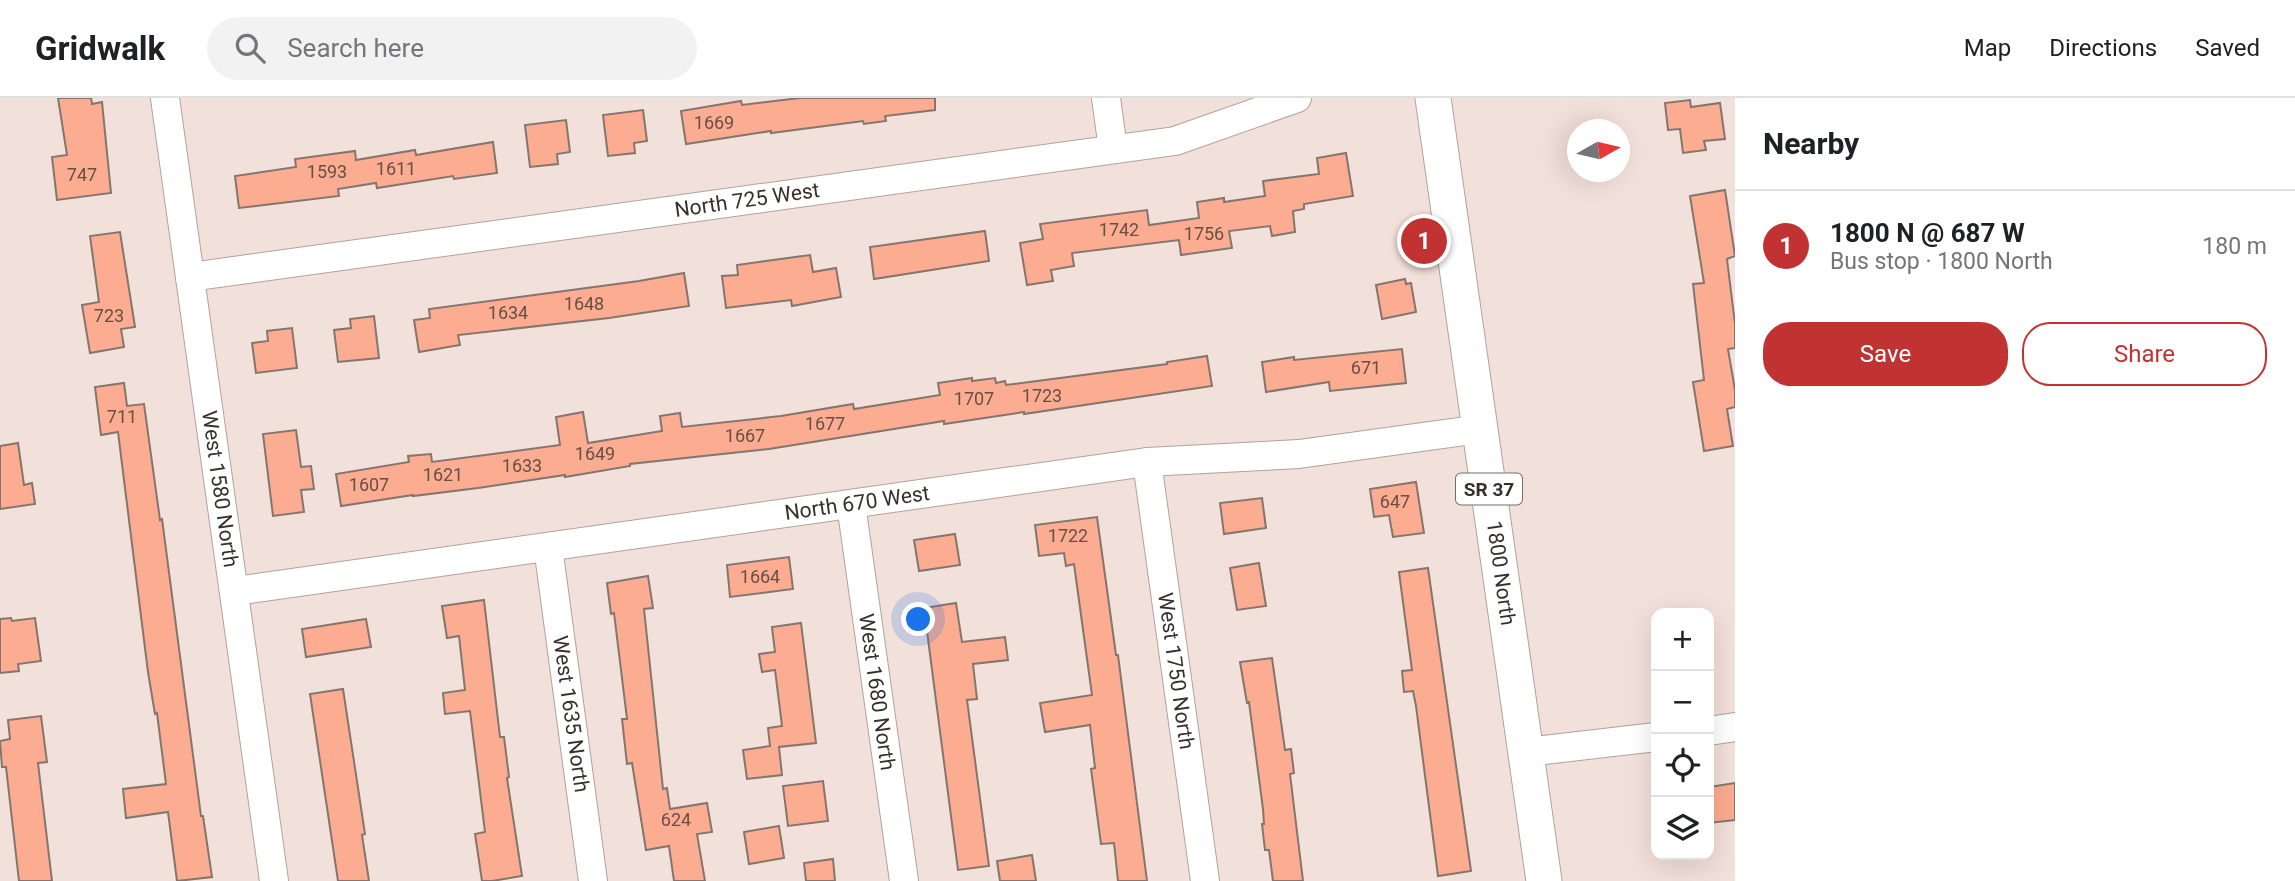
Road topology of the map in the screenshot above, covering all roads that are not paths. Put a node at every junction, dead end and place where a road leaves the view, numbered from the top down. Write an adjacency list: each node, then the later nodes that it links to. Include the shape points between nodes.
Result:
1 (165, 98): 6 (street, West 1580 North)
2 (1106, 98): 5 (street)
3 (1297, 98): 5 (street, North 725 West, via 1175,141)
4 (1433, 98): 7 (main road, 1800 North / SR 37)
5 (1113, 149): 6 (street, North 725 West)
6 (190, 277): 11 (street, West 1580 North)
7 (1480, 429): 8 (street, North 670 West, via 1299,454); 15 (main road, 1800 North / SR 37)
8 (1147, 462): 9 (street, North 670 West); 19 (street, West 1750 North)
9 (851, 504): 10 (street, North 670 West); 18 (street, West 1680 North)
10 (548, 547): 11 (street, North 670 West); 17 (street, West 1635 North)
11 (235, 591): 16 (street, West 1580 North)
12 (1735, 727): 13 (street)
13 (1714, 730)
14 (1651, 738): 15 (street)
15 (1528, 752): 20 (main road, 1800 North / SR 37)
16 (274, 881)
17 (593, 881)
18 (904, 881)
19 (1205, 881)
20 (1544, 881)

